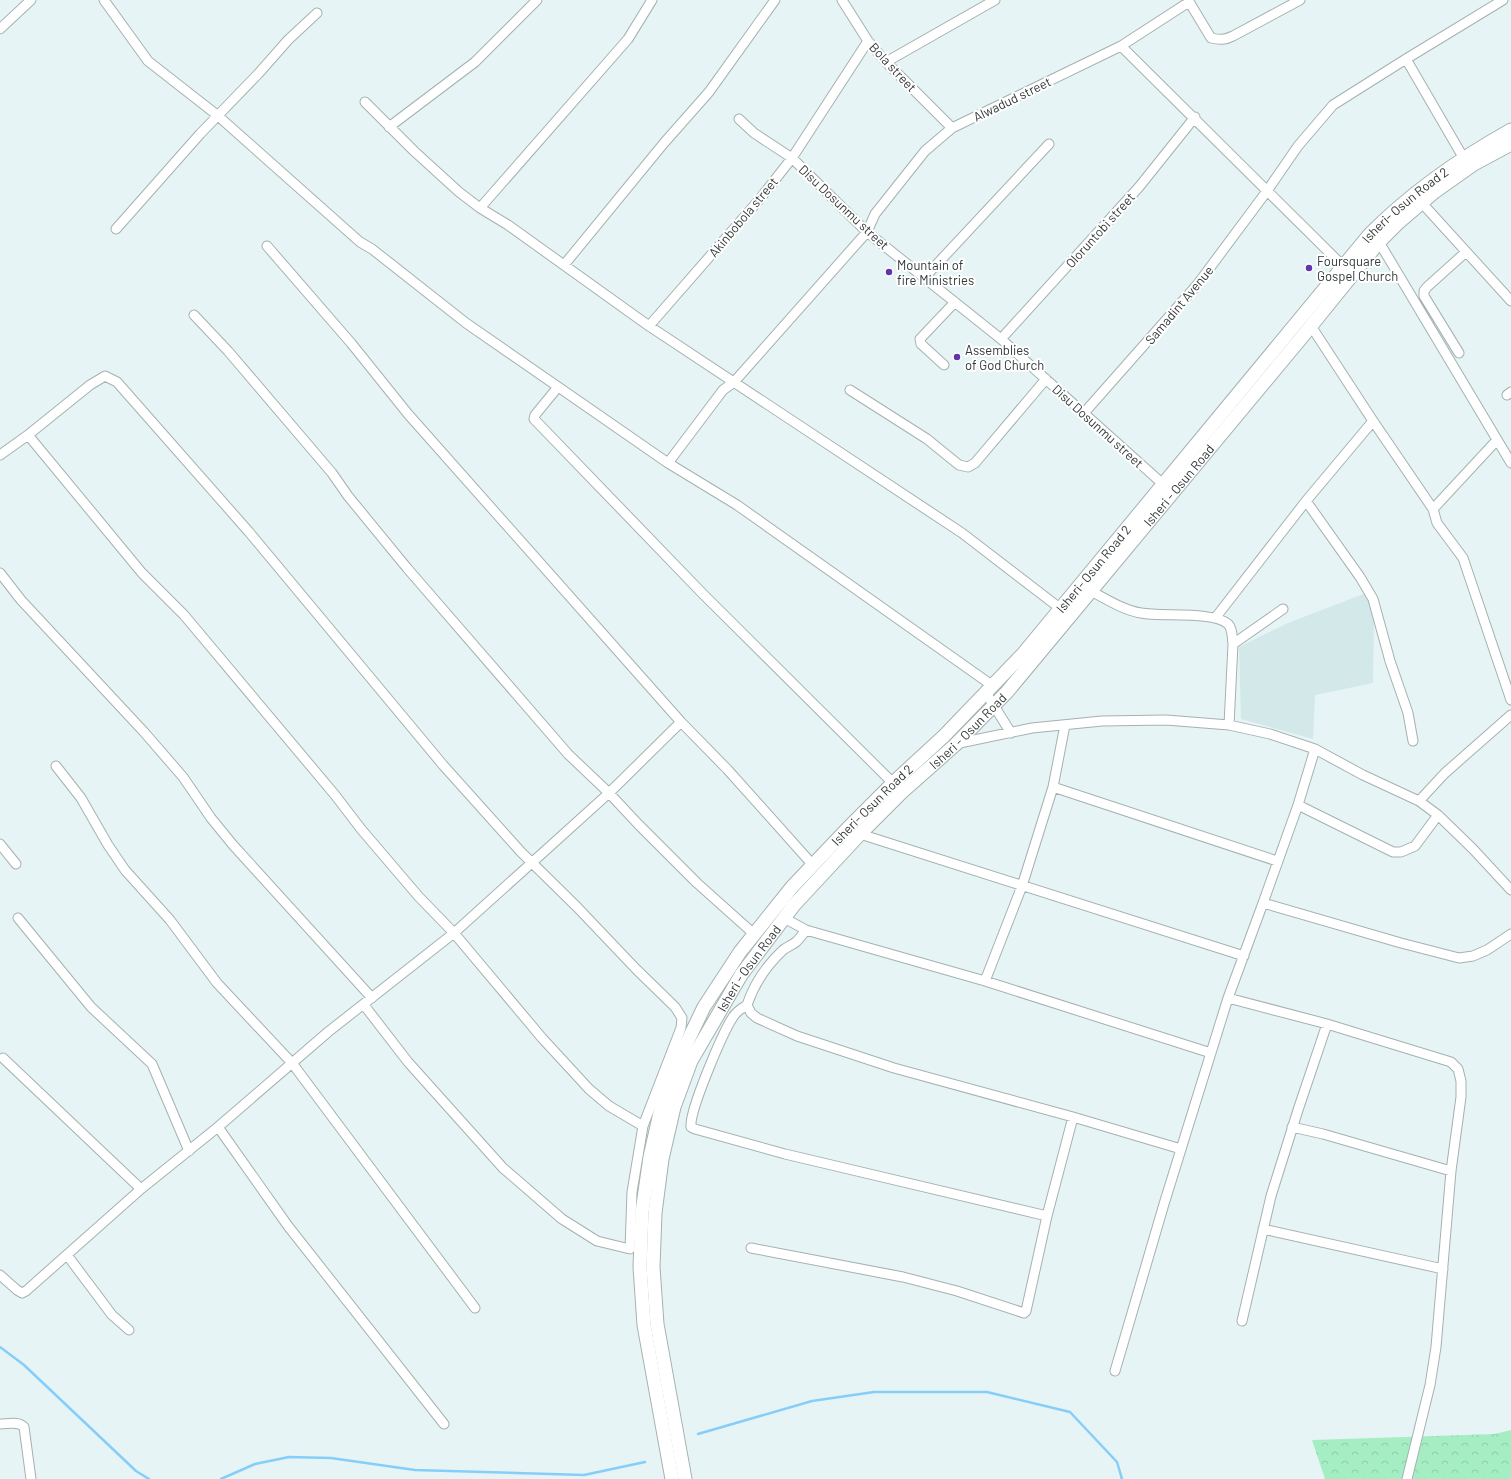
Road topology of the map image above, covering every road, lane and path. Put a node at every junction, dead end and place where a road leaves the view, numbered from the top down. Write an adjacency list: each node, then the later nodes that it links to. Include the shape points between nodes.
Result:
1 (31, 0): 12 (street)
2 (104, 0): 18 (street, via 148,60)
3 (537, 0): 21 (street, via 475,62)
4 (652, 0): 30 (street, via 628,39)
5 (775, 0): 36 (street, via 709,92)
6 (842, 0): 13 (street, Bola street)
7 (995, 0): 16 (street)
8 (1300, 0): 10 (street, via 1234,36 1220,40 1211,38)
9 (1503, 0): 15 (street, Samadint Avenue)
10 (1189, 1): 14 (street, Alwadud street)
11 (317, 13): 18 (street)
12 (0, 29)
13 (868, 41): 16 (street, Bola street); 27 (street, Akinbobola street)
14 (1121, 46): 19 (street); 22 (street, Alwadud street)
15 (1406, 59): 26 (street); 28 (street, Samadint Avenue, via 1333,105 1298,146)
16 (886, 62): 22 (street, Bola street)
17 (365, 102): 21 (street)
18 (217, 115): 31 (street); 49 (street, via 360,242 466,323)
19 (1195, 118): 28 (street); 44 (street, Oloruntobi street, via 1139,186)
20 (739, 120): 27 (street, Disu Dosunmu street)
21 (389, 127): 30 (street, via 444,179)
22 (952, 128): 32 (street, Alwadud street, via 925,151 875,214)
23 (1511, 130): 26 (main road, Isheri- Osun Road 2)
24 (1049, 144): 38 (street)
25 (1510, 146): 29 (main road, Isheri - Osun Road, via 1474,164)
26 (1463, 157): 37 (main road, Isheri- Osun Road 2, via 1391,213)
27 (792, 158): 32 (street, Disu Dosunmu street); 42 (street, Akinbobola street, via 759,200)
28 (1267, 191): 37 (street); 51 (street, Samadint Avenue, via 1198,284)
29 (1421, 202): 33 (main road, Isheri - Osun Road); 35 (street)
30 (480, 208): 36 (street)
31 (116, 229)
32 (867, 232): 38 (street, Disu Dosunmu street); 48 (street, Alwadud street)
33 (1379, 242): 43 (main road, Isheri - Osun Road); 54 (street)
34 (267, 246): 72 (street, via 347,338 408,414)
35 (1466, 252): 39 (street); 45 (street, via 1424,291 1424,296)
36 (564, 265): 42 (street)
37 (1343, 266): 59 (main road, Isheri- Osun Road 2)
38 (924, 278): 40 (street, Disu Dosunmu street)
39 (1510, 297)
40 (955, 302): 44 (street, Disu Dosunmu street); 46 (street, via 920,339 921,344)
41 (194, 315): 83 (street, via 332,473 407,568 568,754)
42 (649, 326): 48 (street)
43 (1311, 326): 52 (street); 63 (main road, Isheri - Osun Road)
44 (1001, 339): 47 (street, Disu Dosunmu street)
45 (1459, 353)
46 (944, 366)
47 (1046, 379): 50 (street, via 975,463 968,467 959,465 927,439); 51 (street, Disu Dosunmu street)
48 (734, 382): 57 (street, Alwadud street, via 723,390); 64 (street, via 962,533)
49 (558, 386): 57 (street); 81 (street, via 535,415 537,423 702,593)
50 (850, 390)
51 (1084, 414): 59 (street, Disu Dosunmu street)
52 (1373, 421): 60 (street); 61 (street)
53 (28, 435): 56 (street); 90 (street, via 90,384 105,376 117,382 249,532 442,765); 99 (street, via 142,573 184,616 294,746 357,825)
54 (1497, 440): 55 (street); 61 (street)
55 (1508, 450): 58 (street)
56 (0, 455)
57 (668, 462): 68 (street, via 737,505)
58 (1511, 463)
59 (1164, 485): 64 (main road, Isheri- Osun Road 2)
60 (1306, 501): 66 (street); 77 (street, via 1373,599 1408,713)
61 (1433, 509): 69 (street, via 1437,523 1463,558)
62 (0, 573): 104 (street, via 21,600 183,777 233,845)
63 (1091, 591): 66 (street, via 1140,614); 70 (main road, Isheri - Osun Road)
64 (1061, 609): 68 (main road, Isheri- Osun Road 2)
65 (1283, 610): 67 (street)
66 (1216, 617): 67 (street, via 1228,624)
67 (1233, 644): 74 (street)
68 (990, 690): 70 (street); 76 (main road, Isheri- Osun Road 2)
69 (1511, 700)
70 (994, 705): 75 (street); 78 (main road, Isheri - Osun Road)
71 (1511, 716): 84 (street, via 1445,773)
72 (680, 722): 83 (street); 92 (street, via 727,769)
73 (1065, 725): 74 (street, via 1102,721 1166,720); 75 (street); 82 (street)
74 (1229, 725): 79 (street, via 1270,734)
75 (1011, 733): 78 (street)
76 (944, 736): 78 (street); 81 (main road, Isheri- Osun Road 2)
77 (1413, 741)
78 (955, 745): 87 (main road, Isheri - Osun Road)
79 (1315, 749): 84 (street); 85 (street)
80 (56, 766): 111 (street, via 81,798 129,875 170,920 217,983)
81 (893, 782): 92 (main road, Isheri- Osun Road 2)
82 (1053, 787): 89 (street); 93 (street)
83 (609, 793): 90 (street); 100 (street, via 697,882)
84 (1419, 801): 86 (street)
85 (1298, 805): 86 (street, via 1393,852 1401,852 1415,846); 89 (street)
86 (1438, 815): 94 (street, via 1474,849)
87 (860, 834): 93 (street); 97 (main road, Isheri - Osun Road)
88 (0, 844): 91 (street)
89 (1277, 861): 95 (street)
90 (532, 863): 99 (street); 113 (street, via 675,1007 682,1018 681,1028)
91 (16, 864)
92 (812, 864): 100 (main road, Isheri- Osun Road 2)
93 (1022, 886): 102 (street); 103 (street)
94 (1511, 890)
95 (1263, 903): 101 (street, via 1459,958 1473,956); 102 (street)
96 (18, 918): 117 (street, via 91,1007 152,1064)
97 (784, 918): 98 (street); 134 (main road, Isheri - Osun Road, via 741,975 691,1061 674,1107 662,1159 653,1267 657,1324)
98 (806, 930): 103 (street); 107 (street, via 783,950 764,972)
99 (454, 934): 104 (street); 113 (street, via 589,1089 609,1106)
100 (754, 934): 133 (main road, Isheri- Osun Road 2, via 704,1007 679,1059 662,1104 650,1157 642,1212 640,1267 644,1325)
101 (1511, 934)
102 (1244, 956): 105 (street)
103 (985, 981): 109 (street)
104 (372, 998): 106 (street)
105 (1228, 998): 108 (street); 109 (street)
106 (364, 1005): 111 (street); 113 (street, via 408,1062 503,1168 562,1219 597,1241 630,1250 632,1192)
107 (747, 1005): 112 (street, via 757,1018 797,1036 894,1068); 120 (street, via 733,1016 702,1087 690,1122 695,1129 770,1150)
108 (1327, 1024): 115 (street); 118 (street, via 1451,1062 1458,1069 1461,1097)
109 (1211, 1053): 116 (street)
110 (3, 1058): 119 (street)
111 (292, 1063): 114 (street); 126 (street)
112 (1073, 1118): 116 (street); 120 (street)
113 (643, 1126)
114 (218, 1127): 117 (street); 131 (street, via 288,1226)
115 (1292, 1127): 118 (street); 121 (street)
116 (1181, 1150): 129 (street)
117 (189, 1151): 119 (street)
118 (1452, 1171): 124 (street)
119 (141, 1189): 123 (street)
120 (1047, 1216): 122 (street, via 1026,1310 1022,1313 903,1278)
121 (1263, 1229): 124 (street); 127 (street)
122 (751, 1248)
123 (66, 1255): 125 (street, via 22,1293); 128 (street, via 112,1315)
124 (1443, 1269): 135 (street, via 1430,1385)
125 (0, 1275)
126 (475, 1308)
127 (1242, 1321)
128 (129, 1330)
129 (1115, 1371)
130 (0, 1424): 132 (street, via 19,1423 24,1427)
131 (444, 1424)
132 (31, 1479)
133 (672, 1479)
134 (685, 1479)
135 (1407, 1479)

